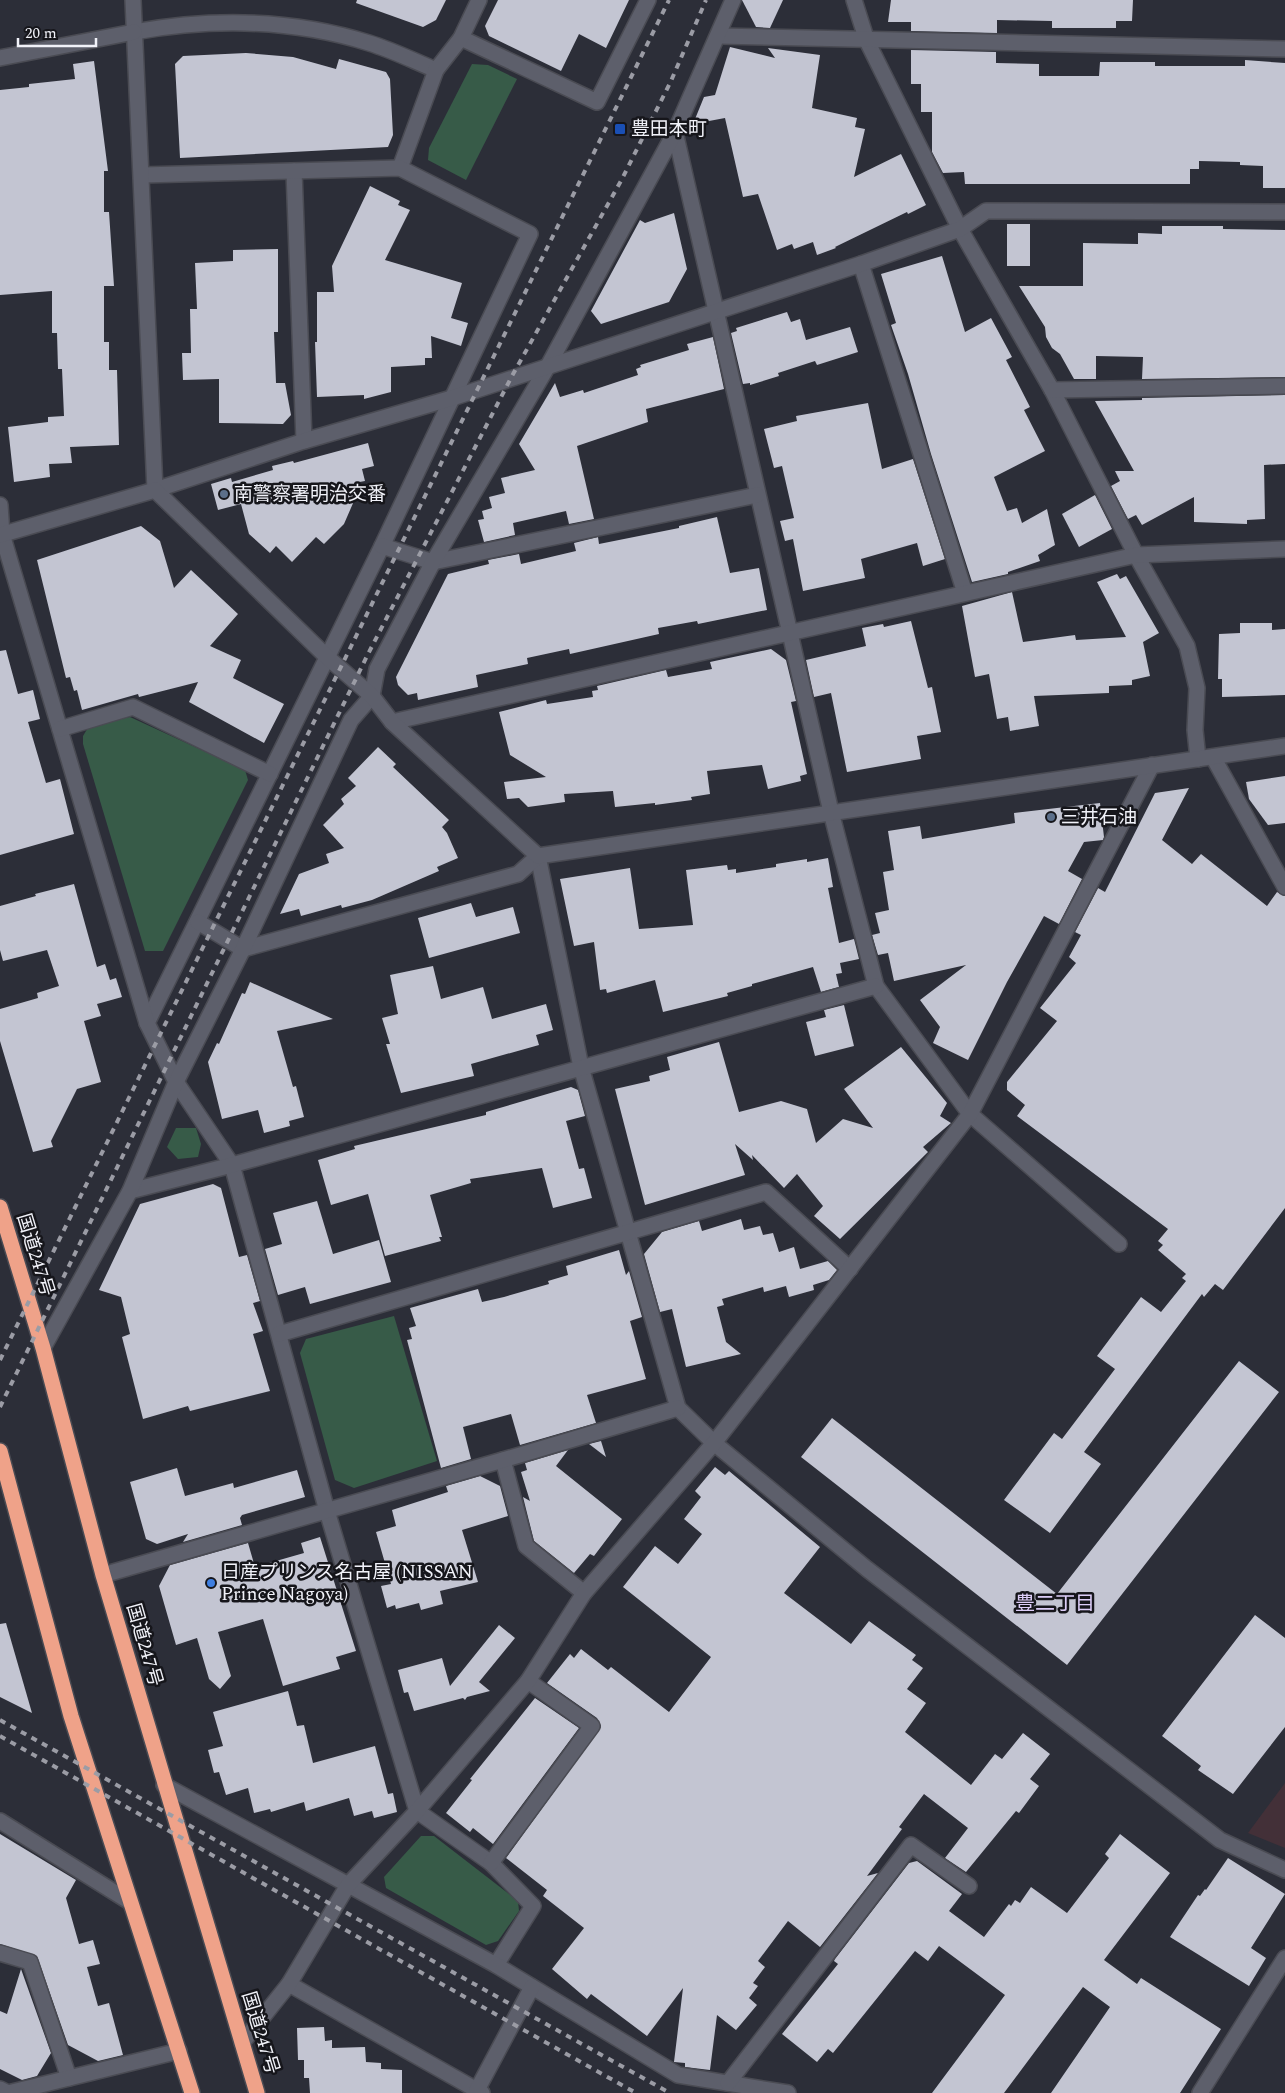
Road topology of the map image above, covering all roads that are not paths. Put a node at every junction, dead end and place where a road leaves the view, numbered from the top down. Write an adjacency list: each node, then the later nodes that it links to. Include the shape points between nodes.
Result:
1 (133, 0): 6 (street)
2 (479, 0): 8 (street)
3 (648, 0): 8 (street, via 597,102)
4 (733, 0): 7 (street)
5 (854, 0): 9 (street)
6 (134, 32): 11 (street); 12 (street, via 178,24 267,22 369,43); 16 (street)
7 (719, 36): 9 (street); 13 (street)
8 (461, 38): 12 (street)
9 (868, 41): 10 (street); 18 (street)
10 (1285, 49)
11 (0, 58)
12 (436, 70): 14 (street)
13 (675, 132): 20 (street); 21 (street)
14 (400, 168): 15 (street); 24 (street, via 530,234)
15 (294, 171): 16 (street); 25 (street)
16 (142, 175): 26 (street)
17 (1285, 212): 18 (street, via 986,211)
18 (960, 229): 19 (street); 23 (street)
19 (861, 264): 20 (street); 34 (street)
20 (717, 311): 21 (street); 27 (street)
21 (548, 366): 24 (street); 33 (street)
22 (1285, 386): 23 (street)
23 (1052, 390): 32 (street)
24 (452, 398): 25 (street); 30 (street)
25 (304, 441): 26 (street)
26 (155, 490): 29 (street); 36 (street)
27 (757, 495): 33 (street); 35 (street)
28 (0, 505): 29 (street)
29 (1, 535): 39 (street)
30 (382, 546): 33 (street); 36 (street)
31 (1285, 549): 32 (street)
32 (1136, 555): 34 (street); 42 (street, via 1188,646 1198,688 1195,730)
33 (433, 562): 37 (street, via 377,669)
34 (965, 593): 35 (street)
35 (791, 631): 38 (street); 45 (street)
36 (327, 657): 37 (street); 44 (street)
37 (372, 696): 38 (street); 49 (street, via 351,720)
38 (392, 722): 46 (street)
39 (60, 730): 44 (street, via 133,707); 51 (street)
40 (1285, 746): 41 (street)
41 (1214, 757): 42 (street); 47 (street)
42 (1198, 759): 43 (street)
43 (1152, 764): 45 (street); 54 (street)
44 (270, 774): 48 (street)
45 (831, 812): 46 (street); 50 (street)
46 (538, 856): 49 (street, via 518,874); 52 (street)
47 (1285, 886)
48 (198, 922): 49 (street); 51 (street)
49 (244, 949): 53 (street)
50 (876, 986): 52 (street); 54 (street)
51 (148, 1023): 53 (street)
52 (581, 1067): 55 (street); 58 (street)
53 (176, 1082): 55 (street); 56 (street)
54 (970, 1114): 59 (street); 60 (street)
55 (232, 1165): 56 (street); 61 (street)
56 (130, 1191): 62 (street)
57 (0, 1207): 62 (highway, 国道247号)
58 (627, 1233): 60 (street, via 766,1192); 61 (street); 63 (street)
59 (1119, 1244)
60 (850, 1269): 64 (street)
61 (279, 1334): 67 (street)
62 (43, 1348): 68 (highway, 国道247号)
63 (678, 1408): 64 (street); 66 (street)
64 (714, 1443): 69 (street); 75 (street, via 867,1569 1220,1840)
65 (0, 1451): 78 (highway, via 71,1716)
66 (503, 1460): 67 (street); 69 (street, via 526,1546)
67 (327, 1511): 68 (street); 72 (street)
68 (103, 1575): 71 (highway, 国道247号)
69 (584, 1593): 70 (street)
70 (528, 1681): 72 (street); 74 (street, via 592,1726)
71 (164, 1785): 76 (street); 84 (highway, 国道247号)
72 (417, 1811): 74 (street); 76 (street)
73 (0, 1821): 78 (street)
74 (491, 1863): 81 (street, via 532,1906)
75 (1285, 1870)
76 (348, 1885): 81 (street); 82 (street)
77 (969, 1886): 87 (street, via 910,1844)
78 (130, 1902): 85 (highway)
79 (0, 1953): 86 (street, via 30,1962)
80 (1285, 1958): 93 (street)
81 (496, 1965): 83 (street)
82 (289, 1984): 84 (street); 89 (street)
83 (532, 1987): 87 (street, via 678,2075); 89 (street)
84 (242, 2043): 91 (highway, 国道247号)
85 (179, 2051): 86 (street); 90 (highway)
86 (69, 2078): 88 (street, via 8,2093)
87 (728, 2083): 92 (street)
88 (0, 2089)
89 (479, 2092)
90 (192, 2093)
91 (257, 2093)
92 (788, 2093)
93 (1200, 2093)

